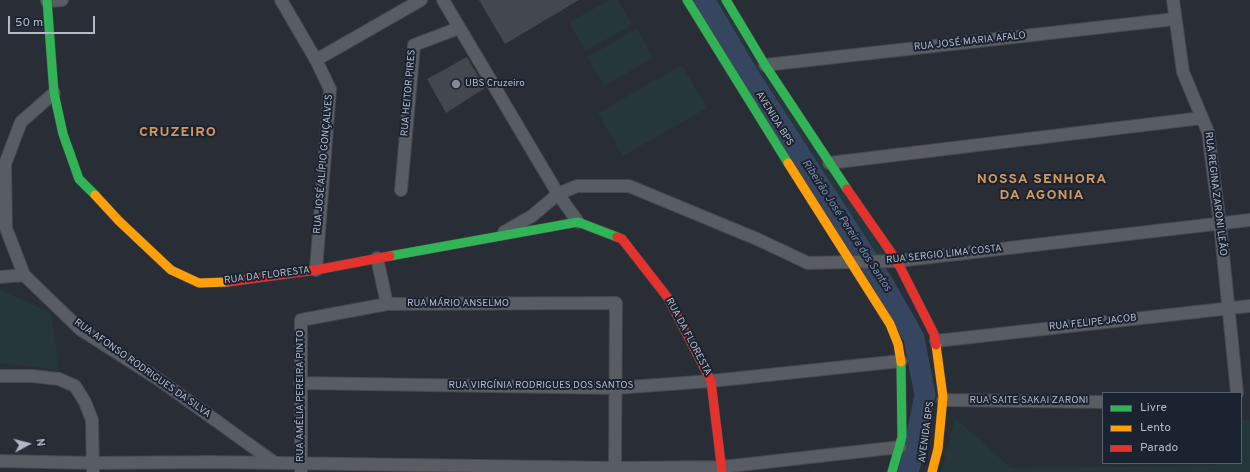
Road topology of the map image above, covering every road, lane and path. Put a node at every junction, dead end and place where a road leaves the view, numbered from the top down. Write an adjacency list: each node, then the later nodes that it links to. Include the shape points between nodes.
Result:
1 (62, 0): 8 (street)
2 (280, 0): 11 (street, RUA JOSÉ ALÍPIO GONÇALVES)
3 (421, 0): 11 (street)
4 (443, 0): 10 (street)
5 (687, 0): 24 (main road, AVENIDA BPS)
6 (726, 0): 12 (main road, AVENIDA BPS)
7 (1174, 0): 9 (street, RUA REGINA ZARONI LEÃO)
8 (47, 1): 13 (main road, RUA DA FLORESTA)
9 (1175, 19): 12 (street, RUA JOSÉ MARIA AFALO); 14 (street, RUA REGINA ZARONI LEÃO, via 1183,72)
10 (459, 28): 16 (street, RUA HEITOR PIRES, via 414,45); 17 (street)
11 (316, 60): 25 (street, RUA JOSÉ ALÍPIO GONÇALVES, via 330,89)
12 (765, 65): 15 (main road, AVENIDA BPS)
13 (54, 93): 25 (main road, RUA DA FLORESTA, via 63,134 79,179 171,270 199,283 235,282); 26 (street, RUA AFONSO RODRIGUES DA SILVA, via 21,122 6,164 6,228)
14 (1202, 118): 15 (street); 20 (street, RUA REGINA ZARONI LEÃO, via 1208,132)
15 (829, 163): 23 (main road, AVENIDA BPS)
16 (401, 190)
17 (558, 194): 19 (street); 21 (street, RUA SERGIO LIMA COSTA, via 532,216); 24 (street, RUA SERGIO LIMA COSTA, via 577,186 629,186 757,239 808,264)
18 (1250, 220): 20 (street, RUA SERGIO LIMA COSTA)
19 (578, 222): 21 (main road, RUA DA FLORESTA); 35 (main road, RUA DA FLORESTA, via 622,239 668,298)
20 (1220, 224): 23 (street, RUA SERGIO LIMA COSTA); 30 (street, RUA REGINA ZARONI LEÃO)
21 (496, 237): 22 (main road, RUA DA FLORESTA)
22 (377, 258): 25 (main road, RUA DA FLORESTA); 28 (street)
23 (895, 261): 24 (street, RUA SERGIO LIMA COSTA); 32 (main road, AVENIDA BPS)
24 (851, 262): 33 (main road, AVENIDA BPS, via 890,324)
25 (316, 270)
26 (24, 275): 27 (street); 43 (street, RUA AFONSO RODRIGUES DA SILVA, via 80,329 158,379)
27 (0, 277)
28 (387, 304): 31 (street, RUA MÁRIO ANSELMO); 37 (street, RUA MÁRIO ANSELMO, via 616,303)
29 (1250, 306): 30 (street, RUA FELIPE JACOB)
30 (1228, 308): 32 (street, RUA FELIPE JACOB); 38 (street, RUA REGINA ZARONI LEÃO)
31 (301, 320): 36 (street, RUA AMÉLIA PEREIRA PINTO)
32 (936, 341): 39 (main road, AVENIDA BPS)
33 (902, 360): 35 (street, RUA VIRGÍNIA RODRIGUES DOS SANTOS); 41 (main road, AVENIDA BPS)
34 (0, 376): 44 (street, via 59,379 75,386 92,420)
35 (710, 381): 37 (street, RUA VIRGÍNIA RODRIGUES DOS SANTOS); 47 (main road, RUA DA FLORESTA)
36 (300, 383): 37 (street, RUA VIRGÍNIA RODRIGUES DOS SANTOS); 45 (street, RUA AMÉLIA PEREIRA PINTO)
37 (615, 388): 46 (street)
38 (1237, 392)
39 (943, 400): 40 (street, RUA SAITE SAKAI ZARONI); 49 (main road, AVENIDA BPS, via 938,449)
40 (1102, 402)
41 (900, 447): 47 (street); 48 (main road, AVENIDA BPS)
42 (0, 462): 44 (street)
43 (275, 463): 44 (street, via 212,462); 45 (street)
44 (93, 468)
45 (301, 468): 46 (street)
46 (615, 470): 47 (street)
47 (722, 470)
48 (892, 472)
49 (932, 472)

